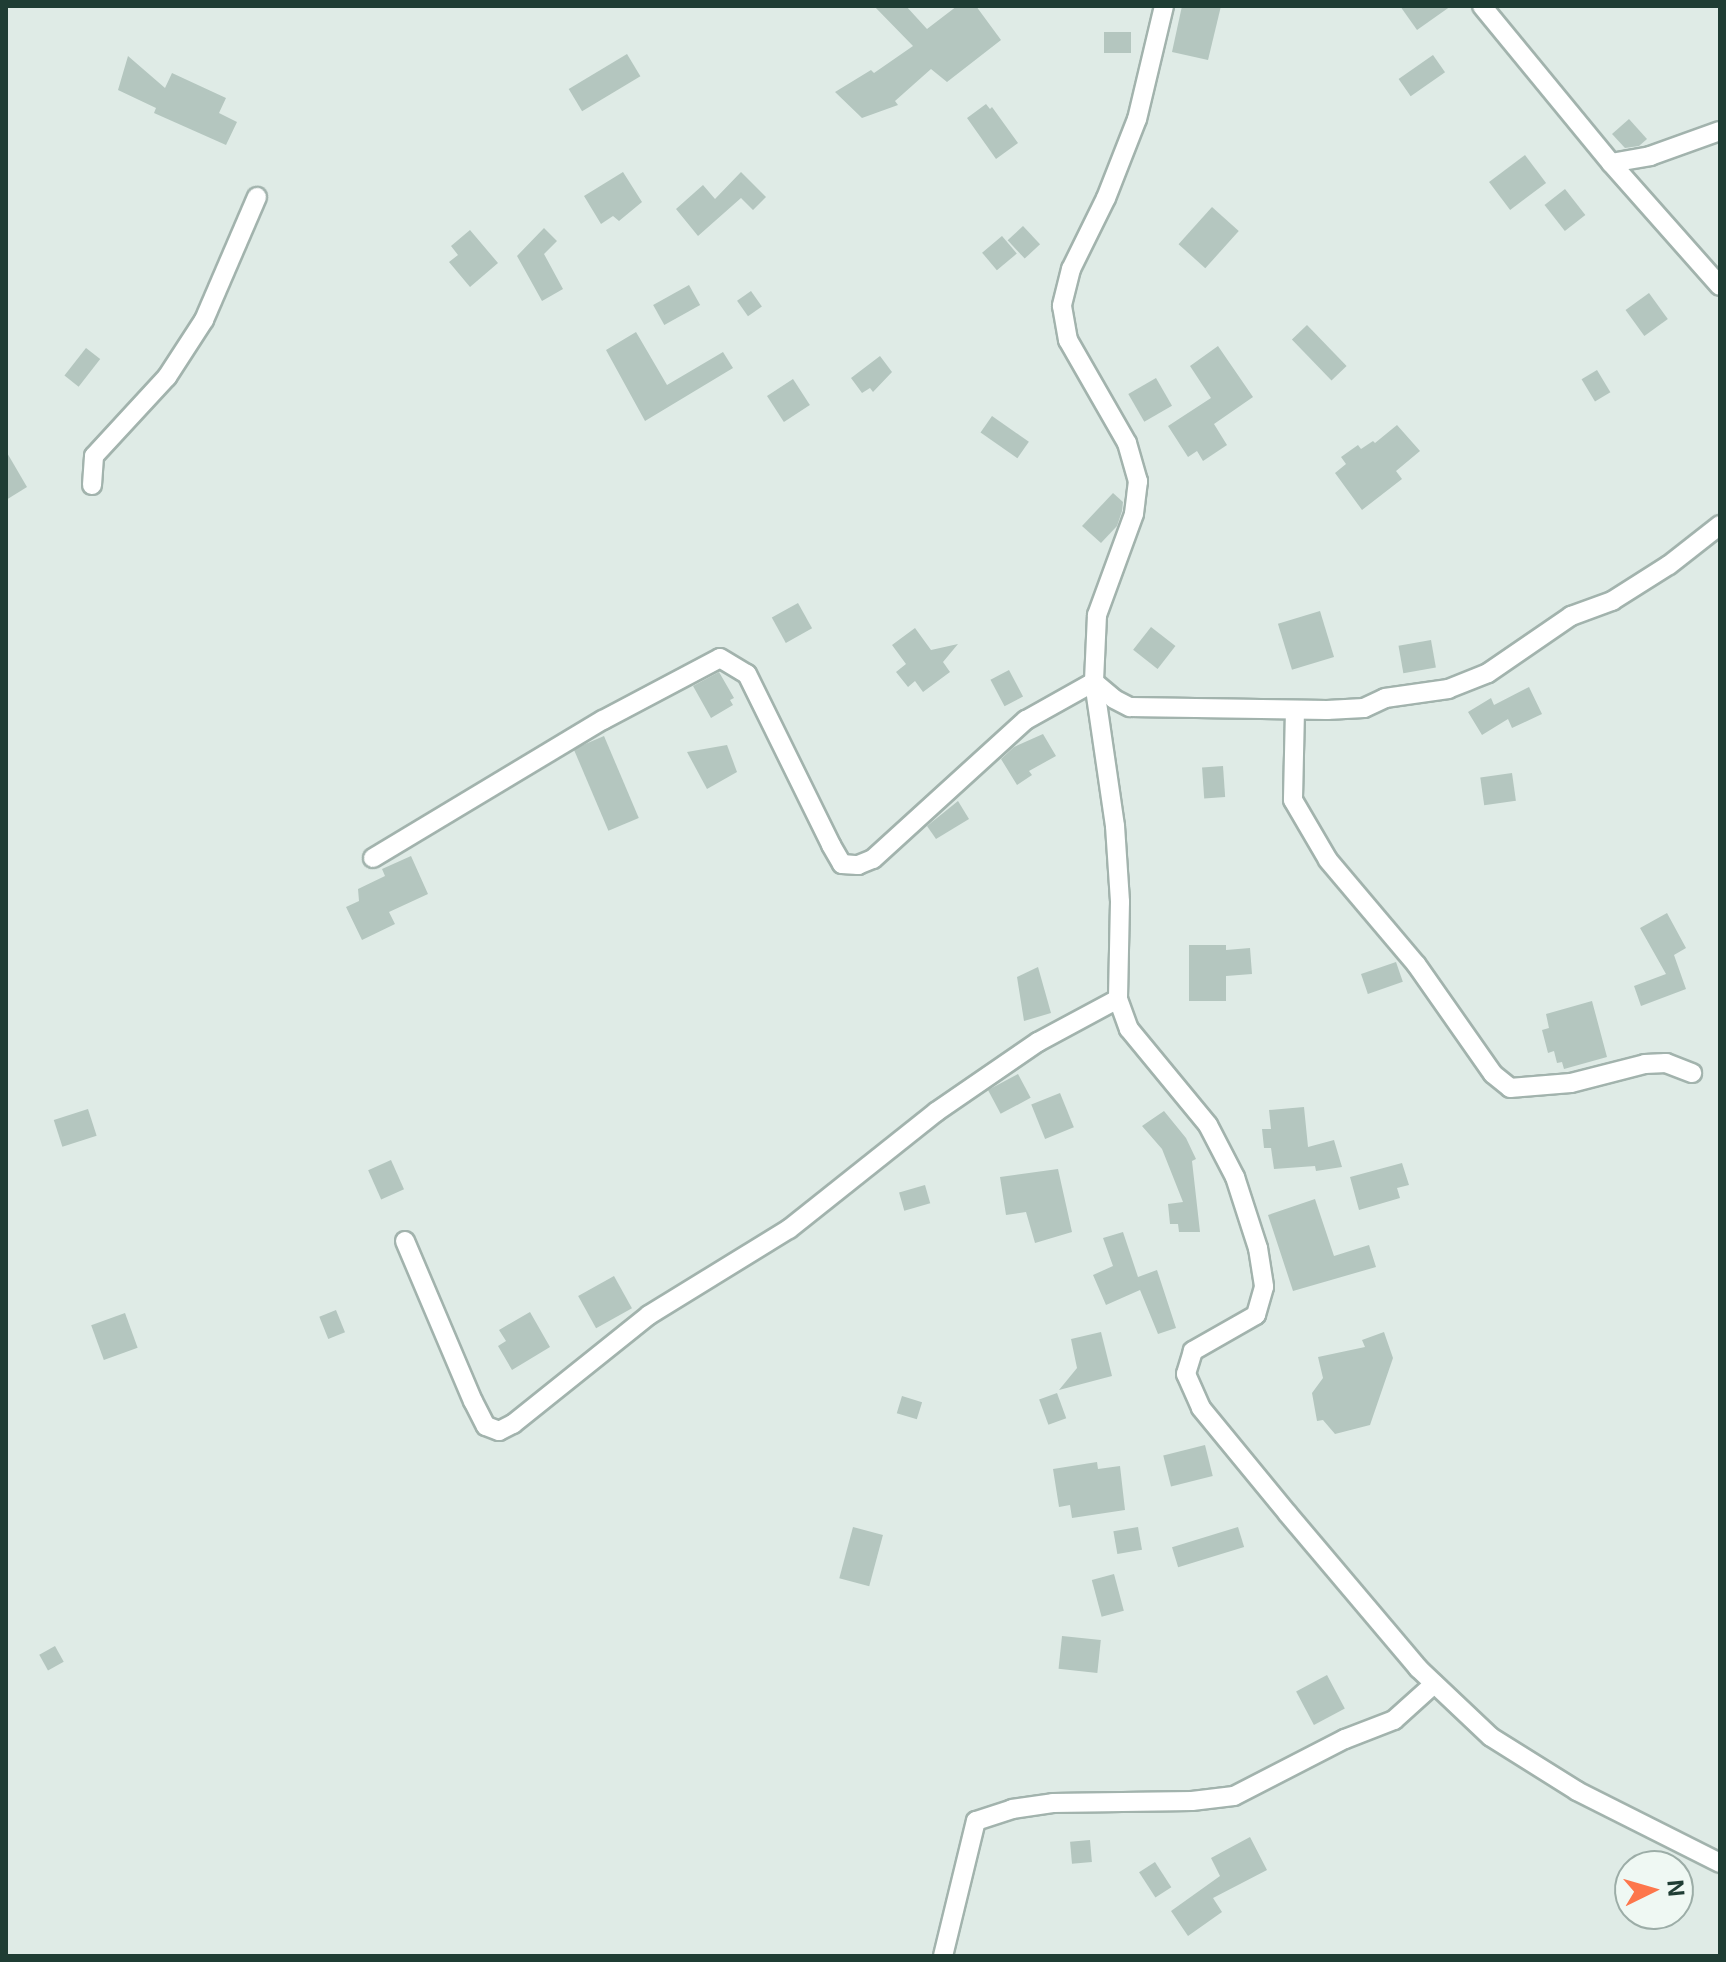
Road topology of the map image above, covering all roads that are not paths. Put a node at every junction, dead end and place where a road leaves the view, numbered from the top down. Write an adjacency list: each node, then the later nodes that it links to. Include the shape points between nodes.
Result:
1 (1164, 6): 9 (street, via 1137,119 1071,269 1062,306 1068,340 1127,443 1138,481 1134,514 1097,615)
2 (1482, 6): 4 (street)
3 (1720, 131): 4 (street, via 1650,156)
4 (1611, 163): 6 (street)
5 (257, 197): 7 (street, via 204,320 167,377 94,456)
6 (1720, 286)
7 (92, 485)
8 (1720, 525): 10 (street, via 1669,565 1612,601 1571,616 1488,673 1448,689 1385,698 1364,708)
9 (1094, 682): 10 (street, via 1130,707); 11 (street, via 1026,720 887,847 858,865 842,864 747,674 720,658 603,720); 12 (street, via 1115,826)
10 (1295, 710): 13 (street, via 1293,800 1328,860 1416,964 1493,1074 1510,1088 1571,1083 1645,1064 1666,1063)
11 (373, 858)
12 (1118, 999): 14 (street, via 1013,1058 910,1131 789,1229 649,1315 499,1431 486,1426 473,1401); 15 (street, via 1129,1029 1208,1125 1235,1177 1258,1248 1264,1287 1256,1315 1193,1351 1186,1374 1201,1408)
13 (1692, 1073)
14 (405, 1241)
15 (1434, 1684): 16 (street, via 1503,1744 1577,1791); 17 (street, via 1394,1720 1234,1796 1053,1803 976,1821)
16 (1720, 1863)
17 (943, 1956)

